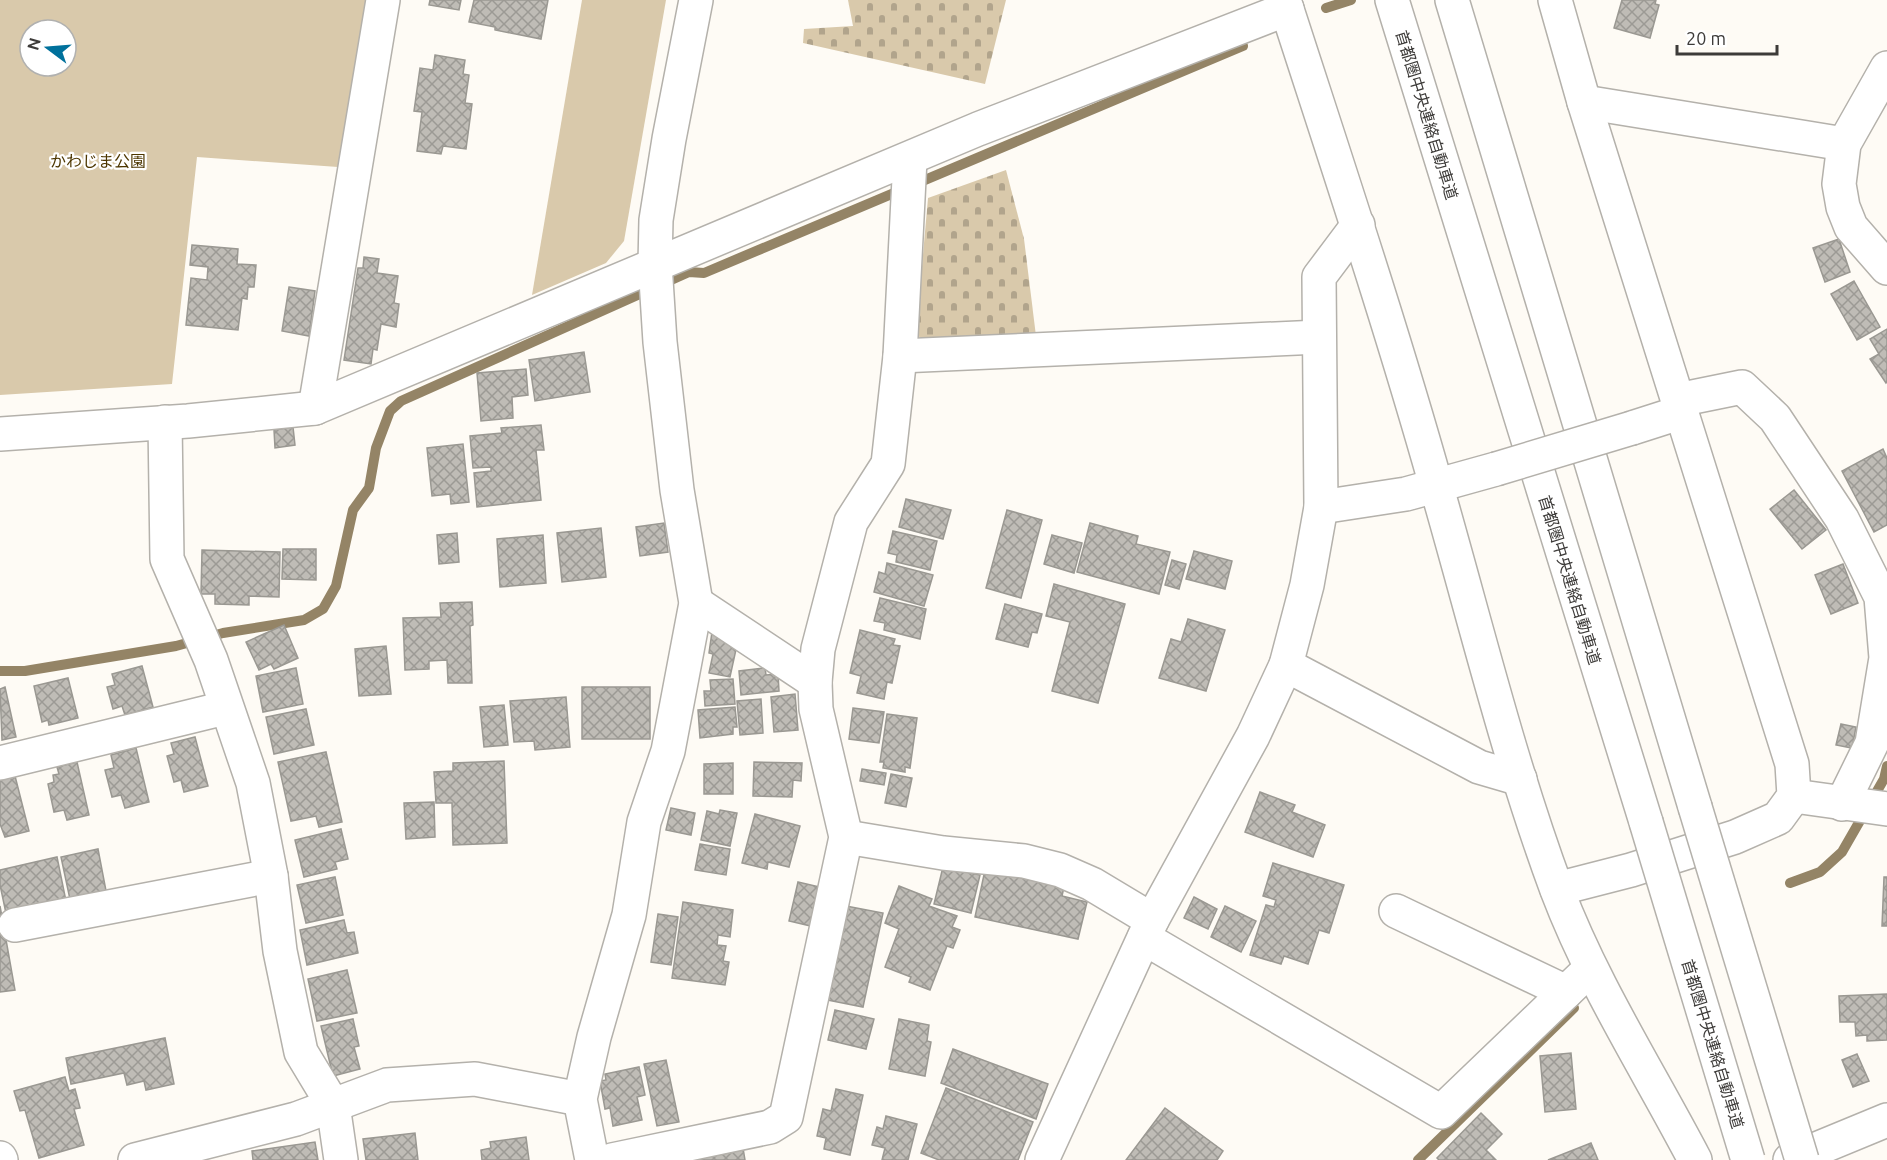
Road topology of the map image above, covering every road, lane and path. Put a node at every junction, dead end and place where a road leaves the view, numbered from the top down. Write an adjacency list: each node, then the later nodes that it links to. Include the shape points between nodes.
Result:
1 (383, 0): 17 (main road)
2 (696, 0): 12 (main road, via 656,220)
3 (1392, 0): 47 (main road, 首都圏中央連絡自動車道, bridge)
4 (1452, 0): 49 (main road, bridge)
5 (1555, 0): 8 (main road)
6 (1285, 5): 10 (main road, via 978,129); 11 (main road)
7 (1887, 68): 9 (main road)
8 (1584, 102): 9 (main road); 16 (main road)
9 (1844, 144): 13 (main road, via 1839,184 1843,207 1851,227)
10 (909, 179): 12 (main road); 15 (main road)
11 (1358, 225): 14 (main road, via 1319,277); 20 (main road)
12 (655, 264): 17 (main road); 22 (main road, via 676,490)
13 (1887, 268)
14 (1319, 337): 15 (main road); 21 (main road)
15 (900, 356): 24 (main road, via 888,464 851,522 818,650)
16 (1680, 406): 20 (main road, bridge, via 1632,428); 28 (main road, via 1792,764); 29 (main road, via 1742,387 1774,418 1842,519 1881,597 1886,658)
17 (315, 408): 18 (main road)
18 (165, 422): 19 (main road); 25 (main road, via 167,559 210,660)
19 (0, 434)
20 (1437, 485): 21 (main road, via 1406,494); 27 (main road)
21 (1321, 507): 23 (main road, via 1307,585)
22 (696, 603): 24 (main road); 38 (main road, via 668,751 644,822 629,915)
23 (1286, 665): 27 (main road, via 1479,767); 35 (main road, via 1253,736)
24 (815, 682): 30 (main road, via 816,709)
25 (225, 708): 26 (main road); 31 (main road, via 254,783)
26 (0, 763)
27 (1520, 778): 32 (main road)
28 (1794, 796): 29 (main road); 32 (main road, via 1778,818 1735,837)
29 (1866, 807)
30 (846, 837): 35 (main road, via 943,854 1024,861 1060,870 1092,884); 44 (main road, via 786,1117 770,1126)
31 (271, 876): 34 (main road); 39 (main road, via 280,951 301,1052)
32 (1557, 889): 36 (main road)
33 (1396, 911): 37 (main road)
34 (15, 925)
35 (1148, 929): 37 (main road, via 1441,1112); 45 (main road)
36 (1590, 969): 37 (main road); 46 (main road)
37 (1566, 992)
38 (580, 1099): 39 (main road, via 475,1078 387,1085); 43 (main road)
39 (333, 1105): 41 (main road, via 296,1119); 42 (main road)
40 (1887, 1120): 48 (main road)
41 (135, 1160)
42 (341, 1160)
43 (591, 1160)
44 (612, 1160)
45 (1042, 1160)
46 (1695, 1160)
47 (1748, 1160)
48 (1790, 1160)
49 (1802, 1160)

